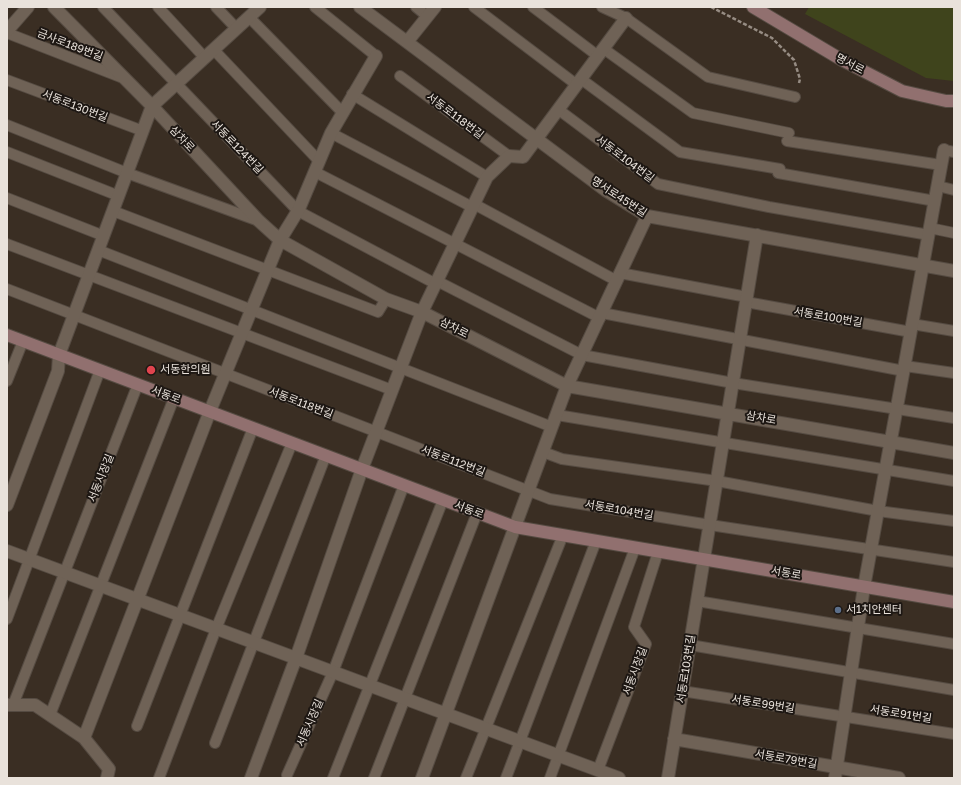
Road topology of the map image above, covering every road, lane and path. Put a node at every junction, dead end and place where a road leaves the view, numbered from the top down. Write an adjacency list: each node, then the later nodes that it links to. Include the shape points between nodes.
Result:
1 (28, 7): 18 (street)
2 (54, 7): 24 (street, 삼차로)
3 (103, 7): 27 (lane)
4 (158, 7): 21 (lane)
5 (216, 7): 17 (lane)
6 (260, 7): 15 (street)
7 (315, 7): 22 (lane)
8 (360, 7): 19 (street, 명서로45번길)
9 (416, 7): 14 (lane)
10 (474, 7): 26 (lane)
11 (533, 7): 20 (lane)
12 (602, 7): 16 (lane)
13 (753, 7): 30 (street, 명서로, via 842,60 902,91)
14 (431, 11): 19 (street)
15 (249, 17): 17 (street); 33 (lane)
16 (626, 18): 20 (street); 29 (lane, via 708,76)
17 (237, 29): 21 (street)
18 (7, 32): 24 (lane, 금사로189번길)
19 (407, 42): 37 (street, 명서로45번길)
20 (601, 52): 26 (street); 41 (lane, via 693,113 788,137)
21 (210, 54): 27 (street); 42 (lane)
22 (376, 56): 28 (street)
23 (400, 76): 40 (lane, 서동로118번길)
24 (125, 79): 31 (street, 삼차로)
25 (7, 80): 35 (lane, 서동로130번길)
26 (579, 82): 32 (street); 49 (lane, via 680,152)
27 (176, 83): 31 (street); 52 (lane, 서동로124번길)
28 (352, 94): 33 (street); 44 (lane)
29 (795, 97)
30 (954, 101)
31 (152, 106): 35 (street); 54 (street, 삼차로)
32 (559, 110): 37 (street); 55 (lane, 서동로104번길, via 658,184 769,207)
33 (343, 112): 36 (street)
34 (7, 125): 43 (lane)
35 (143, 131): 43 (street)
36 (331, 133): 42 (street); 50 (lane)
37 (537, 139): 40 (street, via 523,157); 53 (street, 명서로45번길, via 605,190)
38 (949, 151): 41 (street)
39 (7, 152): 47 (lane)
40 (509, 156): 44 (street)
41 (941, 165): 45 (street)
42 (317, 166): 52 (street); 60 (lane)
43 (127, 173): 47 (street); 54 (lane)
44 (487, 177): 50 (street)
45 (938, 186): 46 (lane); 49 (street)
46 (954, 190)
47 (119, 196): 51 (street)
48 (7, 198): 57 (lane)
49 (935, 201): 55 (street)
50 (473, 206): 60 (street); 67 (lane)
51 (113, 211): 57 (street); 64 (lane)
52 (298, 211): 59 (street); 68 (lane)
53 (647, 216): 58 (street, 명서로45번길); 67 (street)
54 (259, 221): 59 (street, 삼차로)
55 (929, 232): 56 (lane); 63 (street)
56 (954, 233)
57 (104, 236): 62 (street)
58 (757, 236): 63 (street, 명서로45번길); 71 (street)
59 (280, 240): 64 (street); 70 (street, 삼차로)
60 (455, 242): 68 (street); 74 (lane)
61 (7, 244): 66 (lane)
62 (98, 250): 66 (street); 72 (lane)
63 (923, 265): 65 (street, 명서로45번길); 76 (street)
64 (268, 269): 70 (lane, via 378,312); 72 (street)
65 (954, 271)
66 (89, 276): 75 (street); 78 (lane)
67 (619, 277): 71 (lane); 74 (street)
68 (436, 282): 73 (street); 83 (lane)
69 (7, 289): 75 (lane)
70 (386, 299): 73 (street, 삼차로)
71 (746, 299): 76 (lane, 서동로100번길); 81 (street)
72 (252, 309): 78 (street); 84 (lane)
73 (422, 312): 84 (street); 92 (street, 삼차로)
74 (601, 315): 81 (lane); 83 (street)
75 (74, 316): 82 (street); 88 (lane)
76 (912, 328): 77 (lane, 서동로100번길); 85 (street)
77 (954, 331)
78 (242, 333): 88 (street); 93 (lane)
79 (7, 335): 80 (street, 서동로)
80 (23, 341): 82 (street, 서동로); 89 (lane)
81 (740, 341): 85 (lane); 90 (street)
82 (60, 355): 86 (street, 서동로); 116 (street, via 58,371)
83 (582, 355): 90 (lane); 92 (street)
84 (401, 368): 93 (street); 100 (lane)
85 (904, 369): 87 (lane); 95 (street)
86 (100, 370): 91 (street, 서동로); 129 (lane)
87 (954, 373)
88 (225, 374): 96 (street); 102 (lane, 서동로118번길)
89 (7, 381)
90 (733, 383): 95 (lane); 97 (street)
91 (138, 384): 94 (street, 서동로); 131 (lane, 서동시장길)
92 (568, 386): 97 (street, 삼차로); 98 (street)
93 (392, 390): 102 (street)
94 (174, 398): 96 (street, 서동로); 132 (lane)
95 (897, 410): 99 (lane); 104 (street)
96 (210, 411): 101 (street, 서동로); 134 (street)
97 (728, 412): 103 (street); 104 (street, 삼차로)
98 (557, 415): 100 (street); 103 (lane)
99 (954, 418)
100 (552, 427): 106 (street)
101 (253, 428): 105 (street, 서동로); 137 (lane)
102 (376, 432): 109 (street); 114 (lane, 서동로112번길)
103 (723, 442): 110 (lane); 112 (street)
104 (891, 442): 107 (street, 삼차로); 110 (street)
105 (292, 443): 108 (street, 서동로); 139 (lane)
106 (543, 452): 112 (lane, via 562,460); 114 (street)
107 (954, 453)
108 (326, 455): 109 (street, 서동로); 141 (lane)
109 (362, 469): 113 (street, 서동로); 144 (street)
110 (886, 470): 111 (lane); 117 (street)
111 (954, 480)
112 (717, 481): 117 (lane); 120 (street)
113 (404, 485): 115 (street, 서동로); 145 (lane, 서동시장길)
114 (529, 490): 120 (lane, 서동로104번길, via 550,499); 121 (street)
115 (443, 500): 118 (street, 서동로); 147 (lane)
116 (7, 505)
117 (878, 510): 119 (lane); 125 (street)
118 (477, 513): 121 (street, 서동로); 150 (lane)
119 (954, 521)
120 (710, 525): 125 (lane); 128 (street)
121 (515, 527): 122 (street, 서동로); 152 (street)
122 (563, 535): 123 (street, 서동로); 156 (lane)
123 (596, 541): 124 (street, 서동로); 160 (lane)
124 (635, 548): 127 (street, 서동로); 162 (lane)
125 (871, 549): 130 (lane); 133 (street)
126 (7, 551): 129 (street)
127 (658, 552): 128 (street, 서동로); 163 (lane, 서동시장길, via 634,627 646,644)
128 (704, 559): 133 (street, 서동로); 135 (street, 서동로103번길)
129 (29, 560): 131 (street); 138 (lane)
130 (954, 562)
131 (64, 572): 132 (street); 151 (lane, 서동시장길)
132 (101, 586): 134 (street); 153 (lane)
133 (864, 587): 136 (street, 서동로); 140 (street)
134 (137, 600): 137 (street); 158 (street)
135 (697, 601): 140 (lane); 143 (street, 서동로103번길)
136 (954, 602)
137 (181, 616): 139 (street); 155 (lane)
138 (7, 619)
139 (216, 629): 141 (street); 167 (lane)
140 (858, 629): 142 (lane); 146 (street)
141 (254, 643): 144 (street); 161 (lane)
142 (954, 644)
143 (690, 645): 146 (lane); 149 (street, 서동로103번길)
144 (296, 658): 145 (street); 168 (street)
145 (333, 672): 147 (street); 165 (lane, 서동시장길)
146 (851, 673): 148 (lane); 154 (street)
147 (368, 685): 150 (street); 169 (lane)
148 (954, 690)
149 (682, 691): 154 (lane, 서동로99번길); 159 (street, 서동로103번길)
150 (404, 698): 152 (street); 170 (lane)
151 (10, 705): 153 (street, via 34,705)
152 (447, 714): 156 (street); 171 (street)
153 (50, 715): 158 (street)
154 (845, 717): 157 (lane, 서동로91번길); 164 (street)
155 (137, 726)
156 (484, 728): 160 (street); 172 (lane)
157 (954, 734)
158 (84, 738): 166 (street, via 109,769)
159 (674, 739): 164 (street, 서동로79번길); 176 (street, 서동로103번길)
160 (520, 741): 162 (street); 173 (lane)
161 (215, 743)
162 (558, 756): 163 (street); 174 (lane)
163 (598, 770): 175 (street)
164 (836, 773): 177 (street, 서동로79번길)
165 (287, 775)
166 (107, 778)
167 (159, 778)
168 (251, 778)
169 (333, 778)
170 (374, 778)
171 (422, 778)
172 (466, 778)
173 (506, 778)
174 (550, 778)
175 (619, 778)
176 (668, 778)
177 (899, 778)

